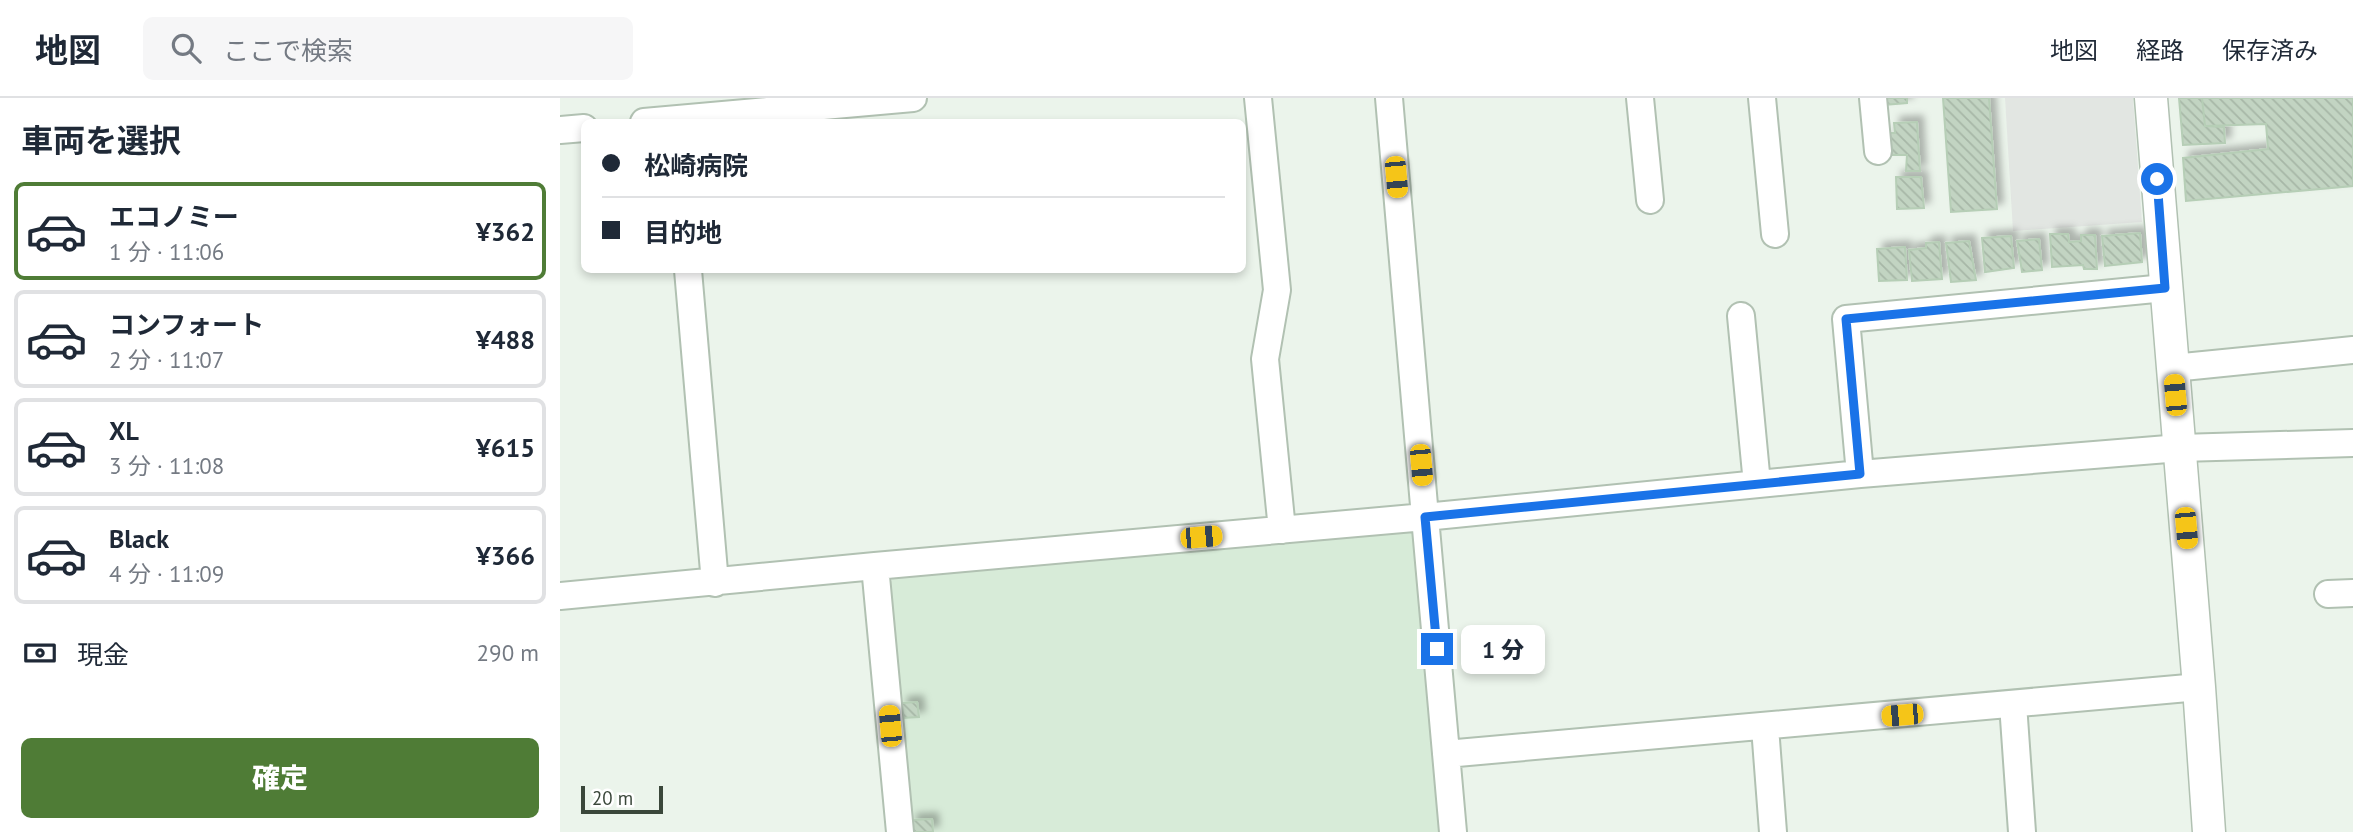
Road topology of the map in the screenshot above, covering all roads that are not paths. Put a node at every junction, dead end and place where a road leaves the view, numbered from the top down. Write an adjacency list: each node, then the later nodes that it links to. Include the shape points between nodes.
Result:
1 (913, 98): 8 (street)
2 (1258, 98): 25 (street, via 1277,290 1265,359)
3 (1389, 98): 24 (street)
4 (1640, 98): 13 (street)
5 (1762, 98): 14 (street)
6 (1873, 98): 12 (street)
7 (2151, 98): 16 (street)
8 (674, 113): 9 (street)
9 (654, 119)
10 (581, 128): 11 (street)
11 (560, 130)
12 (1878, 151)
13 (1650, 200)
14 (1775, 234)
15 (688, 273): 27 (street)
16 (2165, 288): 19 (street); 22 (street, via 1846,319)
17 (1741, 316): 23 (street)
18 (2353, 350): 19 (street)
19 (2173, 368): 21 (street)
20 (2353, 443): 21 (street)
21 (2180, 448): 22 (street); 29 (street)
22 (1860, 474): 23 (street)
23 (1756, 484): 24 (street)
24 (1425, 517): 25 (street); 32 (street)
25 (1282, 530): 26 (street)
26 (875, 566): 27 (street); 33 (street)
27 (715, 583): 28 (street)
28 (560, 596)
29 (2199, 687): 30 (street); 37 (street)
30 (2013, 704): 31 (street); 36 (street)
31 (1765, 727): 32 (street); 35 (street)
32 (1446, 754): 34 (street)
33 (900, 832)
34 (1453, 832)
35 (1773, 832)
36 (2022, 832)
37 (2208, 832)

